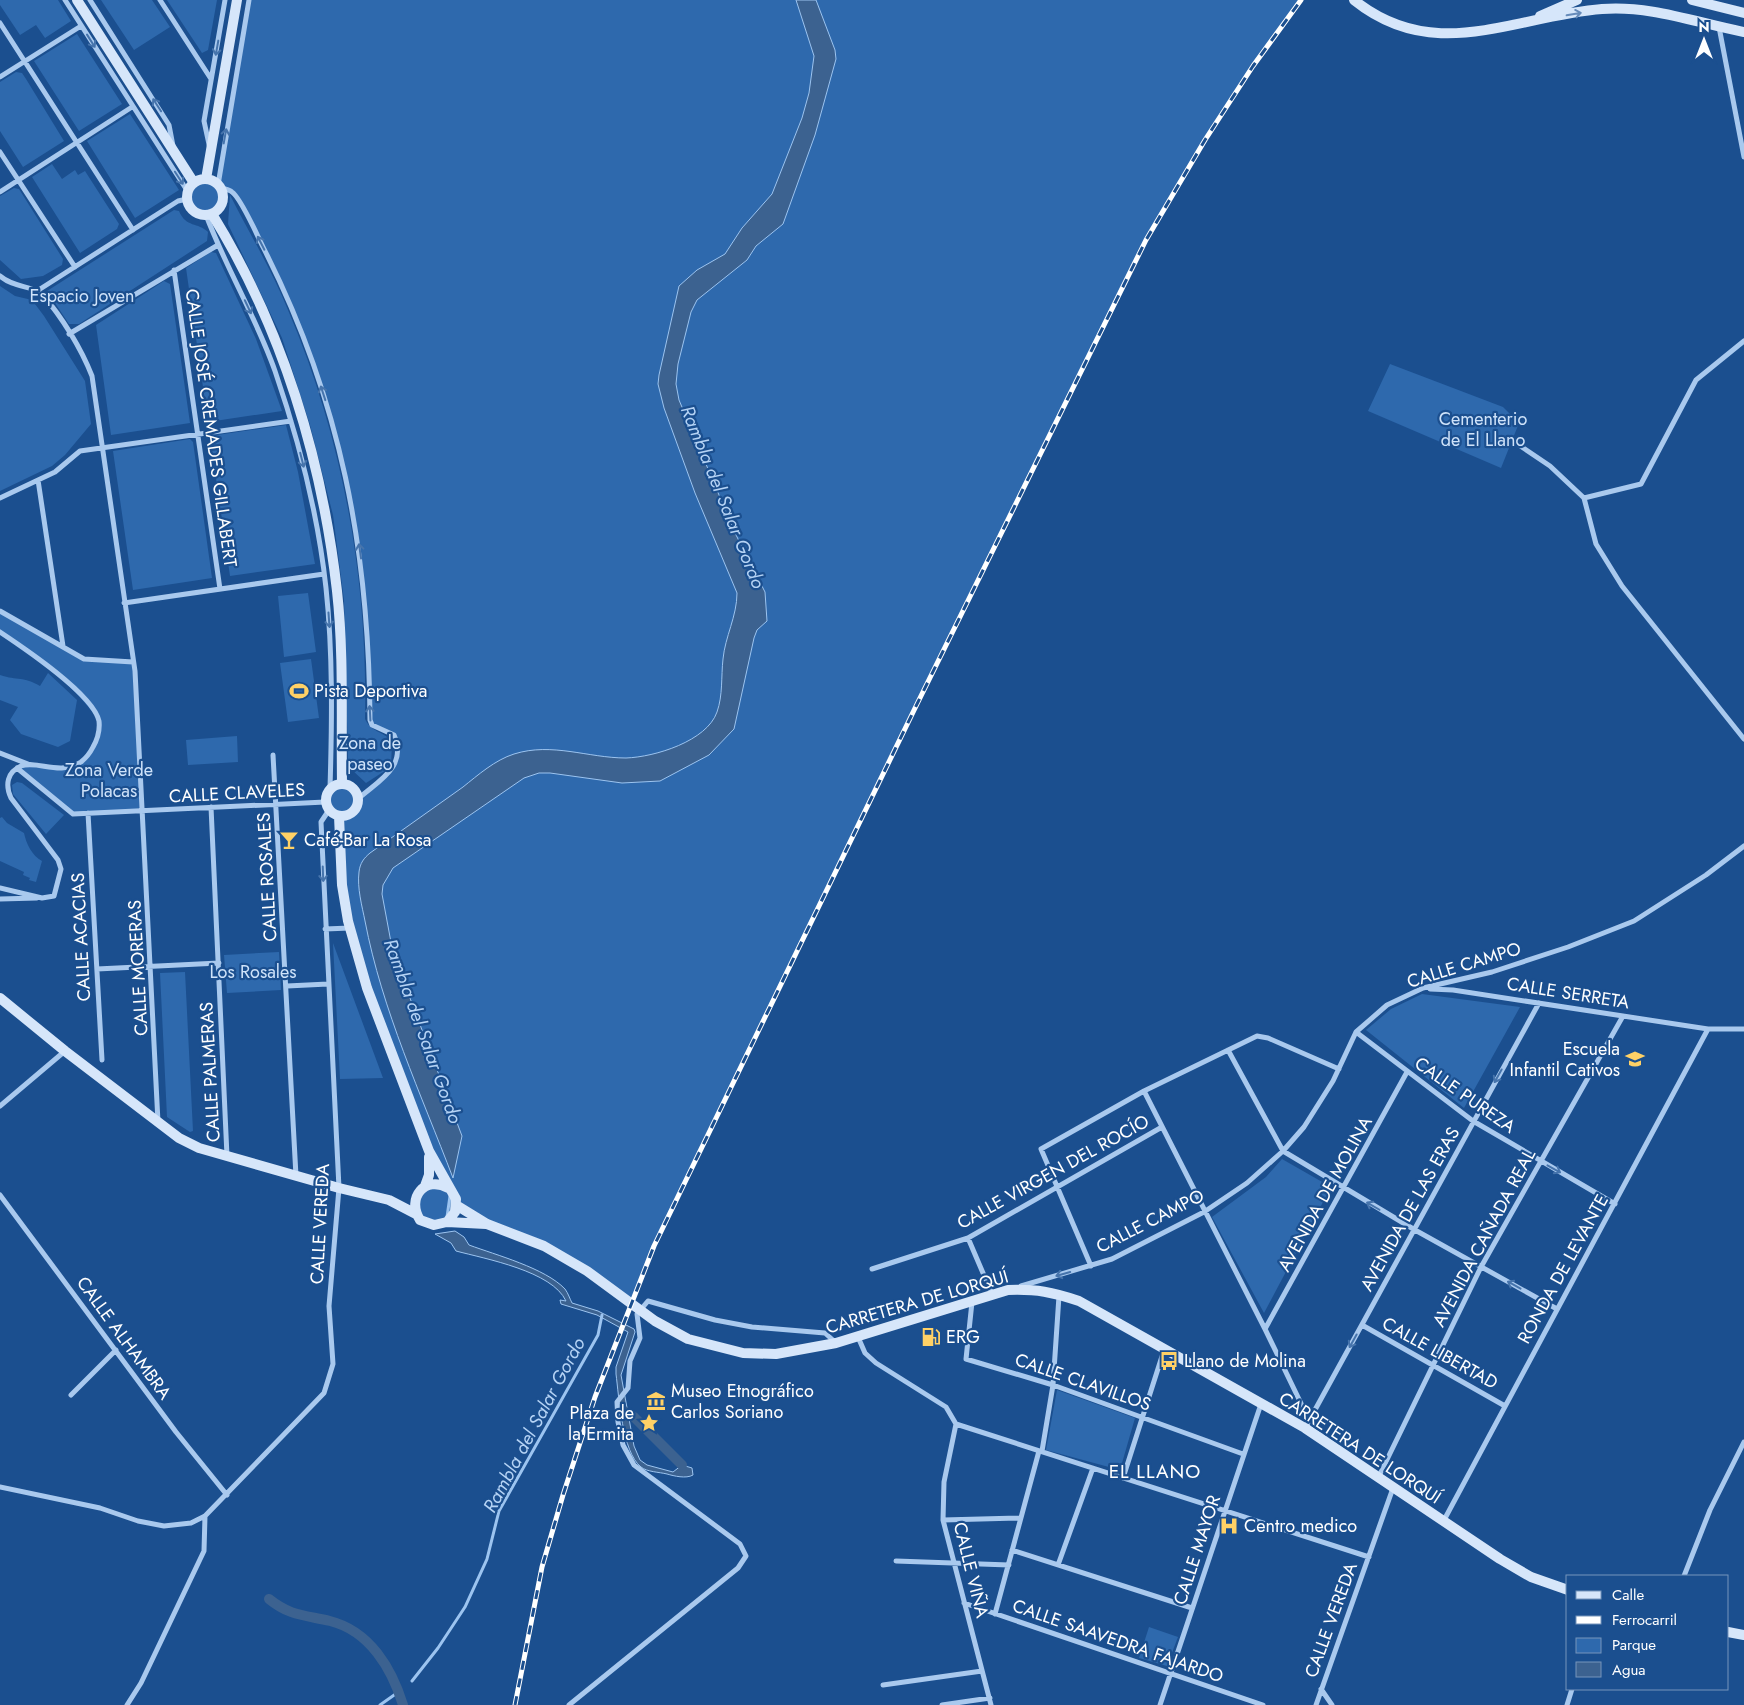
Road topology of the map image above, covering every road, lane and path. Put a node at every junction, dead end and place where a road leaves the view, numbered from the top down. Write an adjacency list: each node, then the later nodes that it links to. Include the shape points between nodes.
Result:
1 (64, 0): 14 (street)
2 (78, 0): 22 (main road)
3 (90, 0): 22 (street, one-way to 3, via 169,125)
4 (160, 0): 19 (street)
5 (225, 0): 19 (street, one-way to 19)
6 (237, 0): 24 (main road)
7 (249, 0): 29 (street, one-way to 7)
8 (1354, 0): 12 (main road, via 1391,23 1427,33 1456,35)
9 (1577, 0): 12 (main road)
10 (1692, 0): 11 (main road)
11 (1744, 12)
12 (1526, 22): 15 (main road, one-way to 15, via 1602,9 1644,9)
13 (0, 23): 17 (street)
14 (81, 26): 17 (street); 20 (street, one-way to 20)
15 (1719, 27): 16 (main road); 25 (street)
16 (1744, 32)
17 (25, 61): 18 (street); 21 (street)
18 (0, 77)
19 (211, 79): 24 (street, via 204,127)
20 (132, 107): 21 (street); 31 (street, one-way to 31)
21 (77, 143): 27 (street); 33 (street)
22 (173, 150): 28 (main road)
23 (0, 152): 27 (street)
24 (211, 152): 26 (main road)
25 (1744, 157)
26 (206, 179): 28 (main road); 29 (main road)
27 (18, 180): 30 (street); 35 (street)
28 (194, 183): 31 (main road)
29 (220, 186): 32 (main road, via 222,203); 64 (street, one-way to 29, via 391,772 395,766 397,741 394,735 372,725 370,720 364,582 344,464 332,418 294,311 250,221 233,193)
30 (0, 192)
31 (187, 195): 32 (main road, via 196,212); 33 (street)
32 (209, 215): 34 (street); 61 (main road, via 237,258 266,318 316,469 339,610)
33 (133, 230): 35 (street)
34 (218, 245): 36 (street); 41 (street, one-way to 41, via 266,348)
35 (75, 267): 38 (street)
36 (174, 270): 39 (street); 42 (street, CALLE JOSÉ CREMADES GILLABERT)
37 (0, 276): 38 (street, via 18,287)
38 (37, 291): 39 (street, CALLE MORERAS, via 48,301)
39 (69, 334): 44 (street, CALLE MORERAS, via 92,376)
40 (1744, 342): 47 (street, via 1696,380 1641,484)
41 (291, 421): 42 (street); 48 (street, one-way to 48, via 307,482)
42 (198, 433): 44 (street); 49 (street, CALLE JOSÉ CREMADES GILLABERT)
43 (1516, 443): 47 (street, via 1550,466)
44 (101, 446): 45 (street, via 80,450 55,472); 50 (street, CALLE MORERAS)
45 (38, 480): 46 (street); 53 (street)
46 (0, 498)
47 (1584, 498): 55 (street, via 1596,544 1622,586)
48 (324, 574): 49 (street); 62 (street, one-way to 62, via 331,663)
49 (220, 589): 50 (street)
50 (124, 603): 54 (street, CALLE MORERAS)
51 (0, 611): 53 (street)
52 (0, 632): 58 (street, via 41,659 81,696 98,719 100,729 95,743 82,762 57,769)
53 (63, 646): 54 (street, via 84,659)
54 (133, 662): 68 (street, CALLE MORERAS)
55 (1744, 739)
56 (0, 753): 58 (street)
57 (273, 755): 65 (street, CALLE ROSALES)
58 (28, 764): 59 (street)
59 (17, 768): 63 (street, via 7,782); 69 (street, CALLE CLAVELES, via 73,814)
60 (0, 783): 63 (street)
61 (342, 783): 62 (main road); 64 (main road, via 352,787)
62 (330, 788): 66 (main road)
63 (7, 789): 73 (street, via 62,869 54,896)
64 (358, 799): 70 (main road, via 353,812)
65 (276, 804): 66 (street, CALLE CLAVELES); 67 (street, CALLE CLAVELES); 81 (street, CALLE ROSALES)
66 (327, 806): 70 (main road); 76 (street, CALLE VEREDA, one-way to 76, via 321,822)
67 (211, 808): 68 (street, CALLE CLAVELES); 77 (street, CALLE PALMERAS)
68 (144, 811): 69 (street, CALLE CLAVELES); 78 (street, CALLE MORERAS)
69 (88, 814): 79 (street, CALLE ACACIAS)
70 (338, 816): 75 (main road, via 342,885)
71 (1744, 846): 82 (street, CALLE CAMPO, via 1706,875 1634,921 1492,972)
72 (0, 888): 73 (street)
73 (42, 898): 74 (street)
74 (0, 899)
75 (350, 928): 76 (street); 99 (main road, via 369,995)
76 (325, 929): 80 (street, CALLE VEREDA)
77 (219, 963): 78 (street); 101 (street, CALLE PALMERAS)
78 (151, 966): 79 (street); 97 (street, CALLE MORERAS)
79 (97, 968): 91 (street, CALLE ACACIAS)
80 (328, 984): 81 (street); 105 (street, CALLE VEREDA)
81 (287, 986): 103 (street, CALLE ROSALES)
82 (1423, 988): 84 (street, CALLE SERRETA); 88 (street, CALLE CAMPO, via 1387,1005)
83 (0, 998): 90 (main road)
84 (1539, 1003): 85 (street, CALLE SERRETA); 96 (street, AVENIDA DE LAS ERAS, one-way to 96)
85 (1623, 1016): 86 (street, CALLE SERRETA); 102 (street, AVENIDA CAÑADA REAL)
86 (1708, 1028): 87 (street, CALLE SERRETA); 111 (street, RONDA DE LEVANTE)
87 (1744, 1029)
88 (1356, 1032): 92 (street, CALLE CAMPO); 93 (street, CALLE PUREZA)
89 (1228, 1050): 92 (street, via 1257,1036); 94 (street); 100 (street)
90 (65, 1051): 95 (street); 97 (main road)
91 (102, 1060)
92 (1339, 1069): 100 (street, CALLE CAMPO, via 1304,1127)
93 (1408, 1072): 96 (street, CALLE PUREZA); 107 (street, AVENIDA DE MOLINA)
94 (1144, 1091): 98 (street); 104 (street, via 1041,1149)
95 (0, 1106)
96 (1473, 1121): 102 (street, CALLE PUREZA); 117 (street, AVENIDA DE LAS ERAS)
97 (158, 1123): 101 (main road, via 199,1148)
98 (1162, 1127): 104 (street, CALLE VIRGEN DEL ROCÍO); 113 (street)
99 (429, 1151): 106 (main road); 108 (main road, via 429,1175)
100 (1283, 1151): 107 (street); 113 (street, CALLE CAMPO, via 1247,1183)
101 (227, 1156): 103 (main road)
102 (1540, 1162): 111 (street, CALLE PUREZA, one-way to 111); 120 (street, AVENIDA CAÑADA REAL)
103 (296, 1176): 105 (main road)
104 (1056, 1186): 118 (street, CALLE VIRGEN DEL ROCÍO); 119 (street)
105 (339, 1188): 110 (main road); 149 (street, CALLE VEREDA, via 329,1306 333,1364 324,1393)
106 (448, 1188): 108 (main road, via 436,1183); 112 (main road)
107 (1344, 1189): 117 (street, one-way to 107); 128 (street, AVENIDA DE MOLINA)
108 (421, 1190): 110 (main road); 114 (main road, via 414,1207)
109 (0, 1195): 131 (street, CALLE ALHAMBRA)
110 (389, 1200): 114 (main road)
111 (1615, 1204): 126 (street, RONDA DE LEVANTE)
112 (456, 1205): 115 (main road); 116 (main road)
113 (1204, 1212): 119 (street, CALLE CAMPO, via 1112,1259); 128 (street)
114 (416, 1214): 115 (main road, via 427,1224)
115 (447, 1222): 116 (main road)
116 (487, 1224): 130 (main road, CARRETERA DE LORQUÍ, via 544,1246 603,1282 651,1317 707,1346 743,1353 776,1354)
117 (1415, 1230): 120 (street); 127 (street, AVENIDA DE LAS ERAS)
118 (968, 1238): 121 (street, CALLE VIRGEN DEL ROCÍO); 123 (street)
119 (1091, 1266): 122 (street, CALLE CAMPO, one-way to 122)
120 (1481, 1267): 126 (street, one-way to 120); 133 (street, AVENIDA CAÑADA REAL)
121 (872, 1270)
122 (1008, 1290): 123 (main road, CARRETERA DE LORQUÍ); 124 (main road, CARRETERA DE LORQUÍ, via 1035,1289)
123 (993, 1295): 125 (main road, CARRETERA DE LORQUÍ)
124 (1059, 1295): 132 (main road, CARRETERA DE LORQUÍ, via 1079,1301); 134 (street)
125 (972, 1302): 129 (main road, CARRETERA DE LORQUÍ); 134 (street, CALLE CLAVILLOS, via 966,1358)
126 (1557, 1309): 137 (street, RONDA DE LEVANTE)
127 (1362, 1325): 133 (street, CALLE LIBERTAD); 140 (street, AVENIDA DE LAS ERAS, one-way to 140)
128 (1265, 1329): 140 (street)
129 (858, 1337): 130 (main road, CARRETERA DE LORQUÍ); 139 (street, via 865,1353 946,1407)
130 (836, 1343): 175 (street, via 825,1333 752,1327 648,1301 637,1314 640,1338 630,1361 628,1388 617,1402 623,1445 634,1465 740,1544 746,1556 738,1568)
131 (116, 1350): 135 (street); 149 (street, CALLE ALHAMBRA)
132 (1164, 1350): 136 (main road, CARRETERA DE LORQUÍ); 138 (street)
133 (1433, 1365): 137 (street, CALLE LIBERTAD); 146 (street, AVENIDA CAÑADA REAL)
134 (1053, 1385): 138 (street, CALLE CLAVILLOS); 142 (street)
135 (72, 1395)
136 (1261, 1404): 140 (main road, CARRETERA DE LORQUÍ); 143 (street, CALLE MAYOR)
137 (1505, 1406): 154 (street, RONDA DE LEVANTE)
138 (1143, 1416): 143 (street, CALLE CLAVILLOS); 145 (street)
139 (956, 1424): 142 (street); 153 (street, CALLE VIÑA, via 944,1482)
140 (1307, 1424): 146 (main road, CARRETERA DE LORQUÍ)
141 (1744, 1442): 161 (street, via 1710,1510)
142 (1040, 1451): 144 (street); 152 (street)
143 (1244, 1454): 150 (street, CALLE MAYOR)
144 (1093, 1468): 145 (street); 160 (street)
145 (1123, 1478): 150 (street)
146 (1378, 1478): 148 (main road, CARRETERA DE LORQUÍ)
147 (0, 1487): 151 (street, CALLE VEREDA, via 100,1508 164,1526 191,1523)
148 (1394, 1488): 154 (main road, CARRETERA DE LORQUÍ); 156 (street, CALLE VEREDA)
149 (227, 1495): 151 (street, CALLE VEREDA)
150 (1224, 1510): 156 (street); 164 (street, CALLE MAYOR)
151 (205, 1516): 174 (street, via 204,1550 141,1683)
152 (1020, 1518): 153 (street); 155 (street)
153 (943, 1520): 158 (street, CALLE VIÑA)
154 (1443, 1522): 162 (main road, CARRETERA DE LORQUÍ, via 1531,1577)
155 (1012, 1550): 159 (street); 160 (street)
156 (1369, 1558): 171 (street, CALLE VEREDA)
157 (896, 1561): 158 (street)
158 (954, 1564): 159 (street); 163 (street, CALLE VIÑA)
159 (1008, 1565): 165 (street)
160 (1058, 1565): 164 (street)
161 (1684, 1575)
162 (1566, 1589)
163 (964, 1603): 165 (street, CALLE SAAVEDRA FAJARDO); 168 (street, CALLE VIÑA)
164 (1192, 1608): 169 (street, CALLE MAYOR)
165 (995, 1614): 169 (street, CALLE SAAVEDRA FAJARDO)
166 (1729, 1632): 167 (main road)
167 (1744, 1635)
168 (982, 1671): 170 (street); 173 (street, CALLE VIÑA)
169 (1171, 1674): 178 (street, CALLE MAYOR); 179 (street, CALLE SAAVEDRA FAJARDO)
170 (882, 1685)
171 (1321, 1690): 180 (street, CALLE VEREDA); 181 (street)
172 (1572, 1690): 182 (street)
173 (990, 1698): 176 (street); 177 (street, CALLE VIÑA)
174 (127, 1705)
175 (569, 1705)
176 (942, 1705)
177 (991, 1705)
178 (1160, 1705)
179 (1263, 1705)
180 (1316, 1705)
181 (1332, 1705)
182 (1567, 1705)

